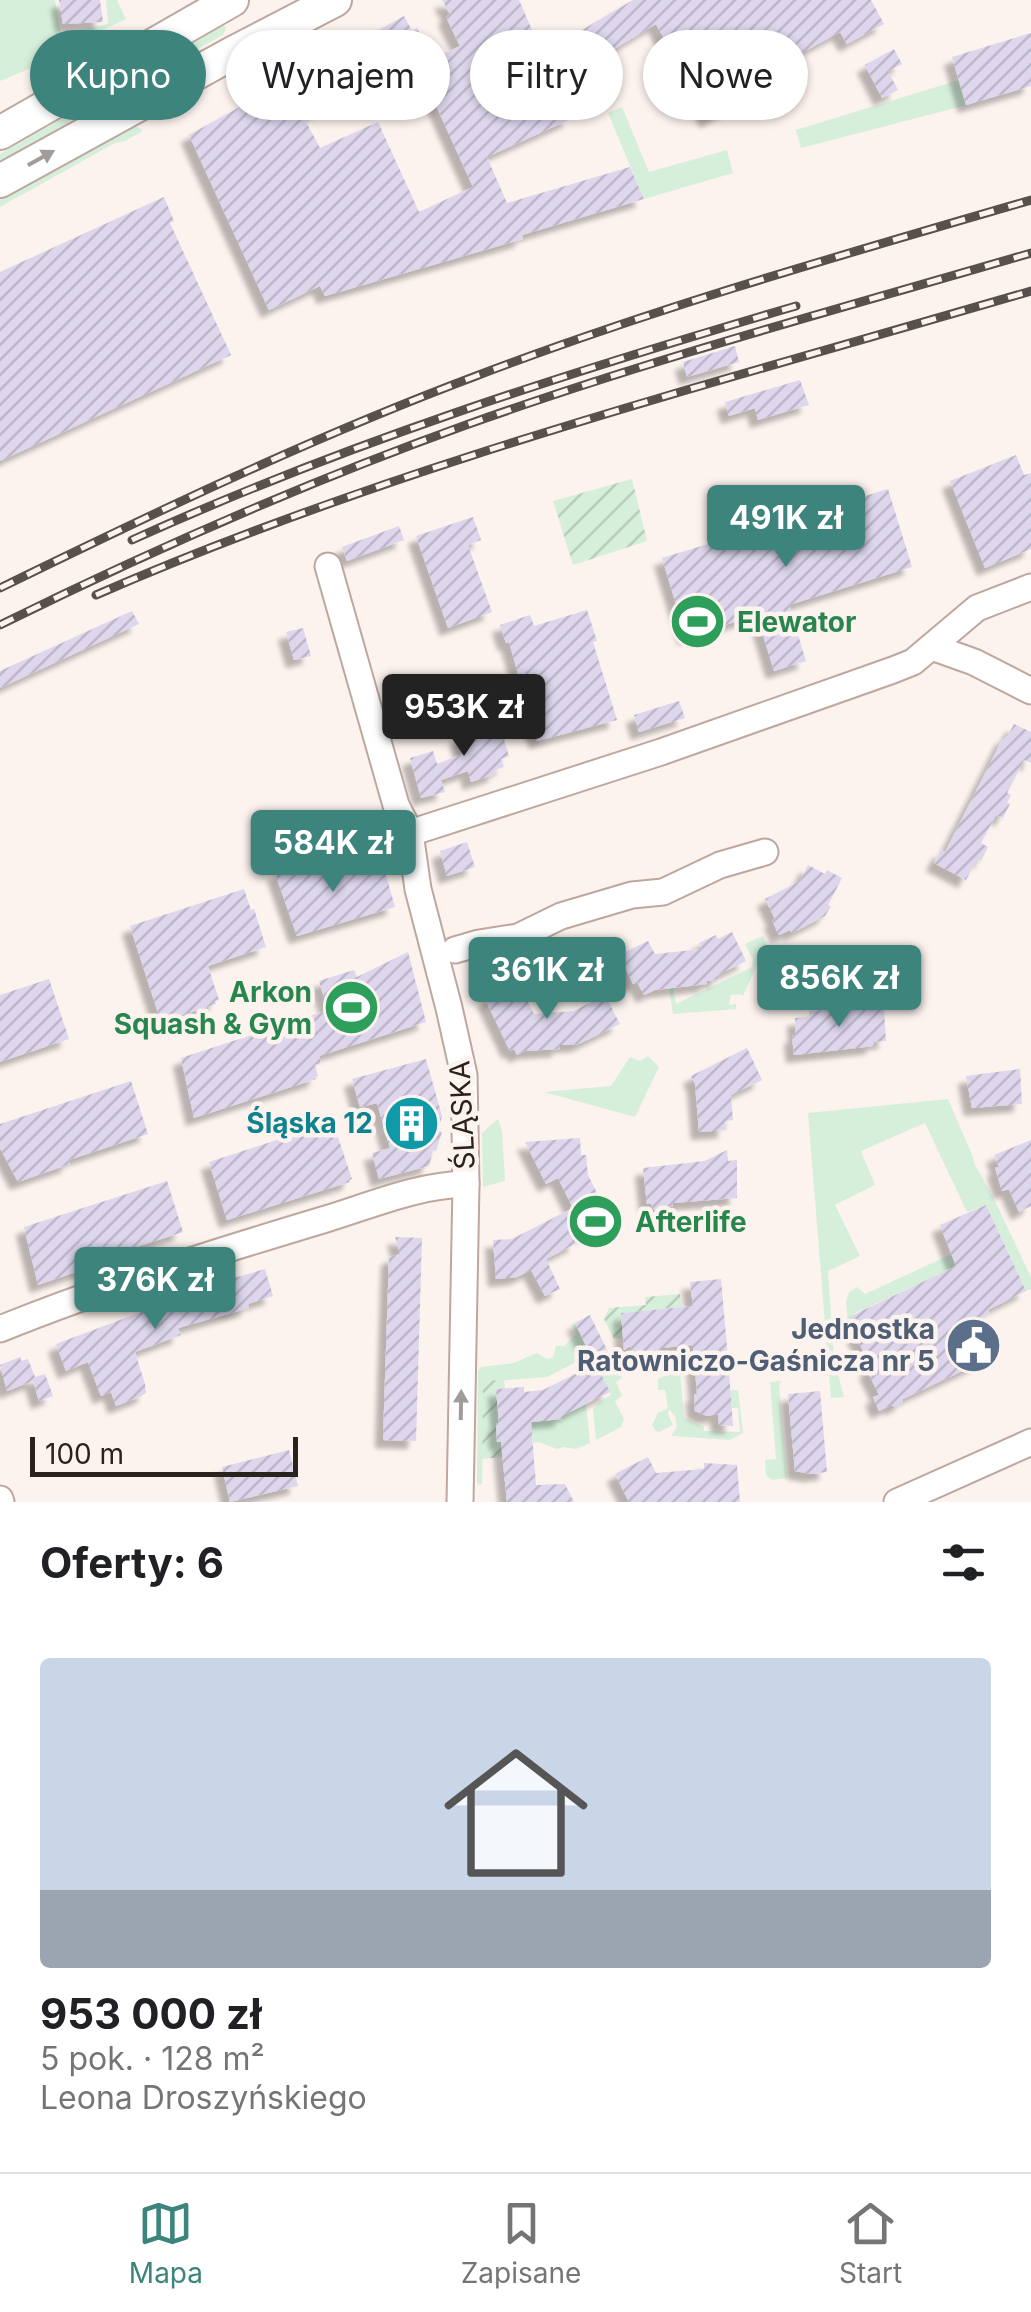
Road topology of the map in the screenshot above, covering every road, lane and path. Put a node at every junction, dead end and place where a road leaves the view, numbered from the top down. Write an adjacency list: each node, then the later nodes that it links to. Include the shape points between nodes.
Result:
1 (335, 0): 4 (main road)
2 (224, 4): 3 (main road, via 240,19); 6 (main road)
3 (239, 30)
4 (277, 30)
5 (226, 57): 7 (main road, one-way to 5)
6 (0, 133)
7 (0, 181)
8 (328, 566): 12 (street, ŚLĄSKA)
9 (1031, 587): 10 (street, via 978,608)
10 (932, 647): 11 (street); 12 (street, via 876,676)
11 (1031, 691)
12 (410, 833): 15 (street, ŚLĄSKA, via 464,1075)
13 (764, 852): 14 (street, via 724,874)
14 (455, 950)
15 (466, 1184): 16 (street, via 428,1188 210,1254); 18 (street, ŚLĄSKA, one-way to 15)
16 (0, 1329)
17 (1031, 1442): 19 (street)
18 (460, 1502)
19 (897, 1502)

